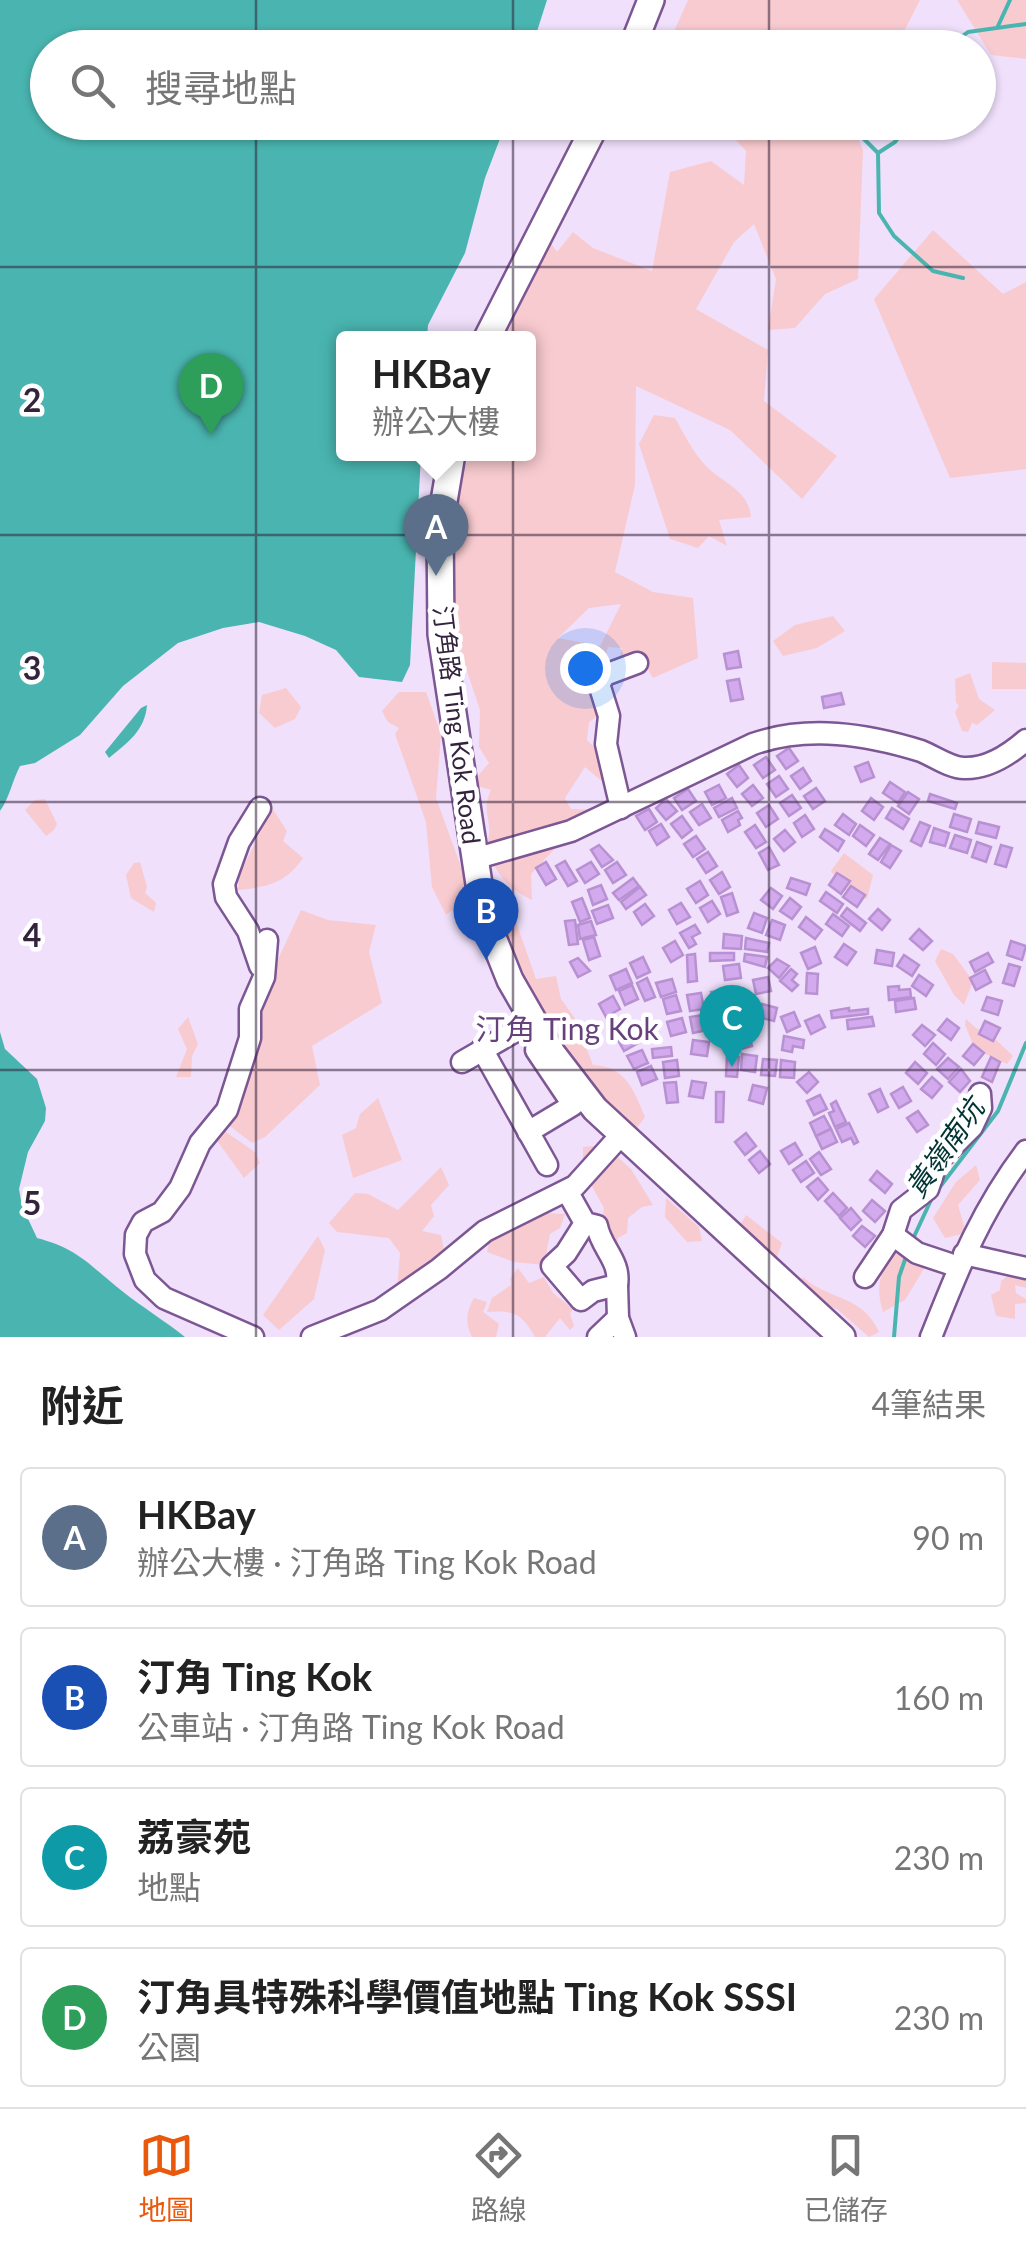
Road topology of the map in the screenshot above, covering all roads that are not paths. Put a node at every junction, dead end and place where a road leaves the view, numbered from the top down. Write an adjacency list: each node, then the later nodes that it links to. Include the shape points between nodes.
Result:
1 (651, 0): 2 (main road)
2 (639, 30)
3 (587, 140): 4 (main road)
4 (492, 331)
5 (451, 461): 10 (main road, 汀角路 Ting Kok Road, via 440,526 440,634)
6 (637, 664): 9 (street, via 605,675 599,684)
7 (1026, 740): 9 (street, via 992,762 962,769 921,752 831,732 797,732 753,744)
8 (260, 808): 12 (street, via 238,842 224,884)
9 (620, 808): 10 (street, via 571,831)
10 (474, 859): 13 (main road, 汀角路 Ting Kok Road, via 490,930)
11 (266, 940): 12 (street)
12 (264, 977): 29 (street, via 227,1110 200,1143 162,1212 143,1222 135,1254 145,1280 164,1298)
13 (531, 1022): 14 (street); 17 (street, via 536,1050 573,1105); 18 (main road, 汀角路 Ting Kok Road)
14 (482, 1049): 15 (street); 17 (street)
15 (462, 1062)
16 (980, 1094): 23 (street, via 972,1127 936,1162 928,1189 901,1210)
17 (528, 1132): 20 (street)
18 (620, 1136): 21 (street); 32 (main road, 汀角路 Ting Kok Road)
19 (1026, 1151): 24 (street, via 995,1193)
20 (547, 1166)
21 (567, 1191): 22 (street); 30 (street, via 485,1231 380,1310)
22 (584, 1223): 27 (street, via 597,1226 616,1266); 27 (street, via 566,1253 544,1271 580,1300)
23 (904, 1244): 24 (street); 26 (street)
24 (962, 1260): 25 (street); 33 (street)
25 (1026, 1268)
26 (865, 1277)
27 (617, 1285): 28 (street)
28 (622, 1327): 31 (street)
29 (252, 1337)
30 (312, 1337)
31 (598, 1337)
32 (842, 1337)
33 (931, 1337)

